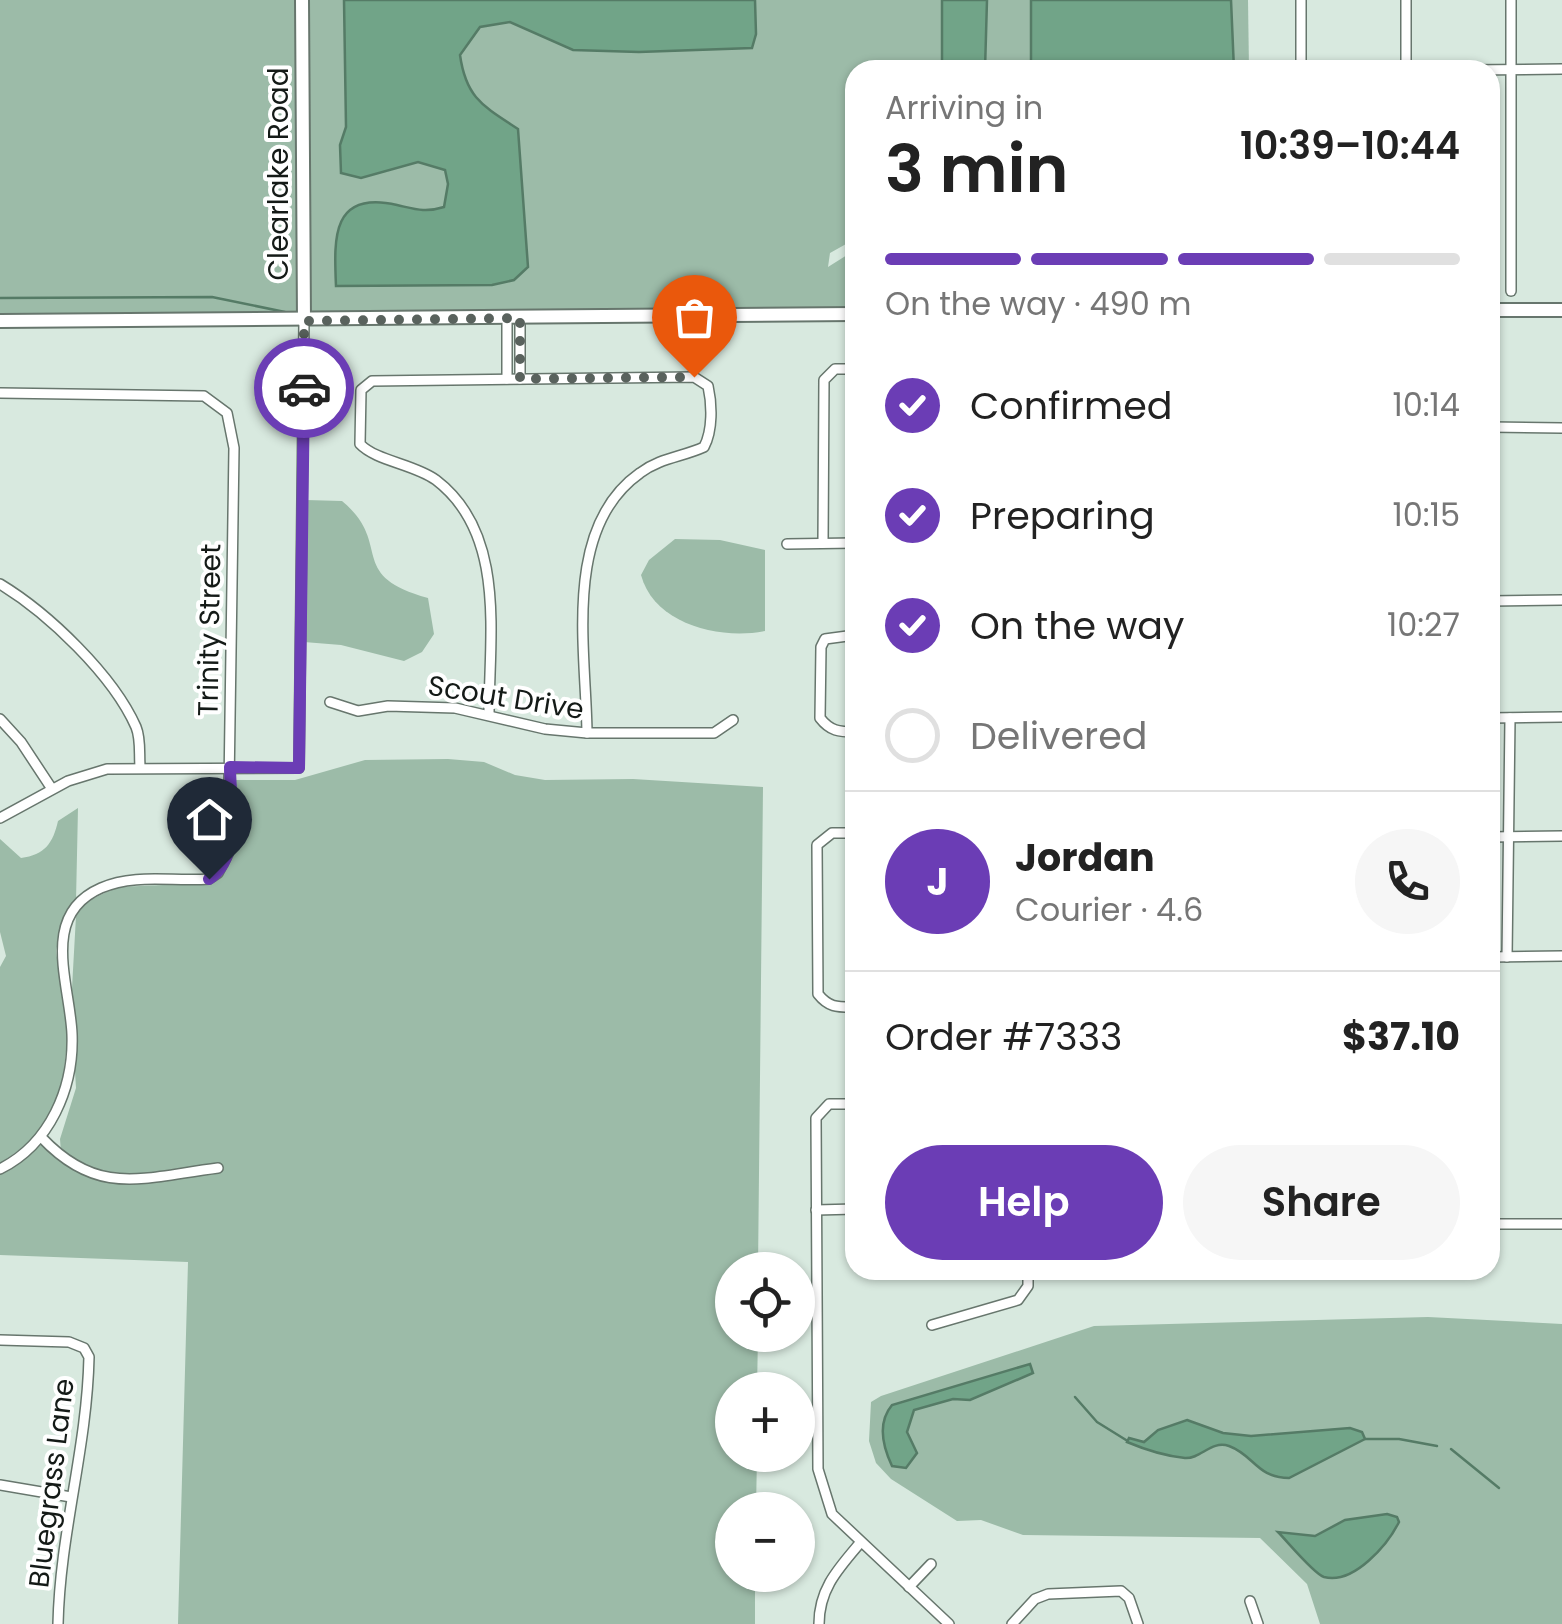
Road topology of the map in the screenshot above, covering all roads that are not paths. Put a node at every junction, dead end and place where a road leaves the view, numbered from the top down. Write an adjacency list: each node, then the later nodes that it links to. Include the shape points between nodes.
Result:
1 (302, 0): 16 (street, Clearlake Road)
2 (1300, 0): 5 (street)
3 (1406, 0): 6 (street)
4 (1511, 0): 9 (street)
5 (1301, 60)
6 (1406, 60)
7 (1562, 69): 9 (street)
8 (1500, 70): 9 (street)
9 (1511, 70): 10 (street)
10 (1512, 291)
11 (1500, 310): 12 (street)
12 (1562, 310)
13 (845, 314): 14 (street)
14 (514, 318): 16 (street); 18 (street); 19 (street)
15 (0, 321): 16 (street)
16 (304, 321): 40 (street, Clearlake Road, via 299,768)
17 (845, 370): 23 (street, via 829,372 824,380)
18 (507, 379): 19 (street); 31 (street, via 372,380 359,397 364,449 436,480 481,542 488,580)
19 (520, 379): 38 (street, via 694,377 710,392 704,446 663,459 622,486 592,534 585,578)
20 (0, 393): 40 (street, Trinity Street, via 189,393 226,412 234,448)
21 (1500, 428): 22 (street)
22 (1562, 428)
23 (823, 543): 24 (street); 25 (street)
24 (845, 543)
25 (787, 544)
26 (0, 584): 39 (street, via 96,670 136,727)
27 (1562, 600): 28 (street)
28 (1500, 601)
29 (845, 636): 37 (street, via 825,639 821,648 820,718)
30 (330, 702): 31 (street, Scout Drive, via 358,711 422,706)
31 (489, 714): 38 (street, Scout Drive)
32 (1562, 717): 34 (street)
33 (1500, 718): 34 (street)
34 (1510, 718): 45 (street)
35 (0, 719): 41 (street)
36 (733, 720): 38 (street, Scout Drive, via 714,733)
37 (845, 732)
38 (586, 733)
39 (140, 766): 40 (street); 41 (street, via 84,774)
40 (230, 767): 52 (street, Trinity Street, via 230,844 218,873 209,879 116,882 83,899 72,914 60,951 72,1032 69,1069)
41 (52, 789): 42 (street)
42 (0, 818)
43 (845, 833): 50 (street, via 832,833 817,845 818,994 825,1004)
44 (1500, 836): 45 (street)
45 (1509, 836): 46 (street); 49 (street)
46 (1562, 836)
47 (1562, 956): 49 (street)
48 (1500, 957): 49 (street)
49 (1507, 957)
50 (845, 1008)
51 (845, 1104): 55 (street, via 829,1104 816,1118)
52 (42, 1138): 53 (street, via 77,1169 116,1180); 54 (street, Trinity Street)
53 (218, 1168)
54 (0, 1169)
55 (816, 1210): 56 (street); 64 (street, via 818,1469 832,1514)
56 (845, 1210)
57 (1500, 1224): 58 (street)
58 (1562, 1224)
59 (1028, 1280): 60 (street, via 1018,1300)
60 (932, 1325)
61 (0, 1340): 63 (street, Bluegrass Lane, via 69,1342 89,1357 87,1413)
62 (0, 1485): 63 (street)
63 (71, 1498): 68 (street, Bluegrass Lane)
64 (860, 1543): 66 (street); 69 (street, via 829,1580)
65 (930, 1564): 66 (street)
66 (909, 1587): 70 (street)
67 (1250, 1601): 73 (street)
68 (58, 1624)
69 (819, 1624)
70 (949, 1624)
71 (1012, 1624): 72 (street, via 1034,1599 1048,1594 1121,1591)
72 (1138, 1624)
73 (1258, 1624)

